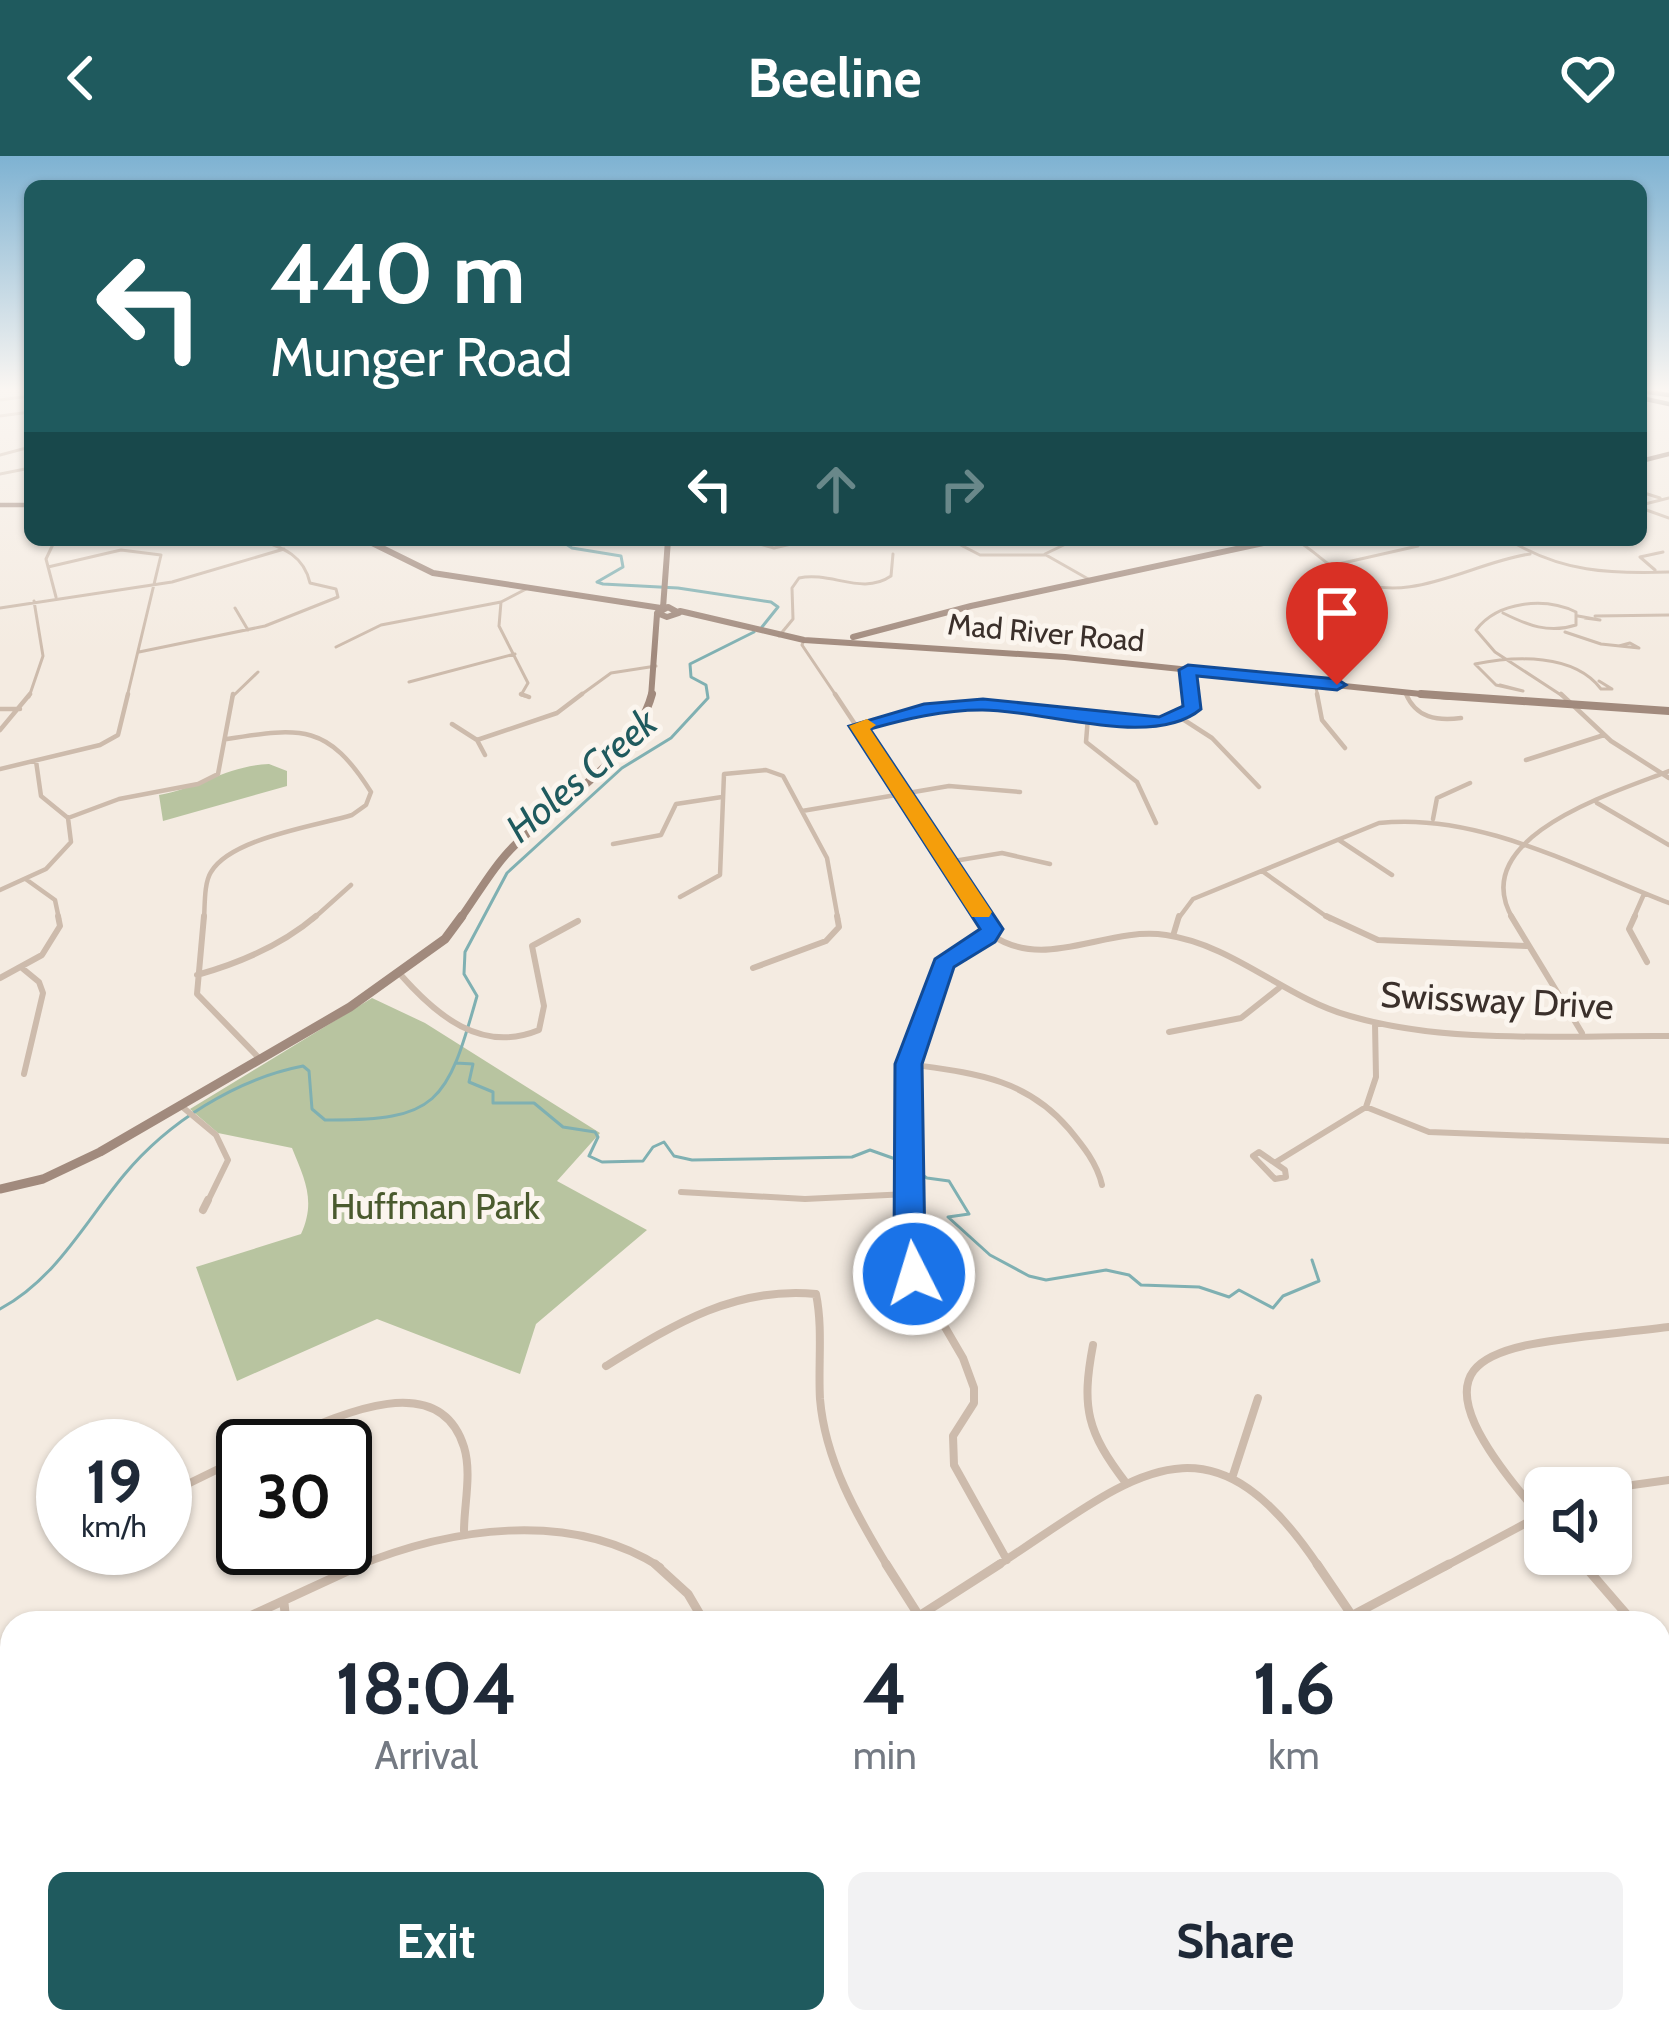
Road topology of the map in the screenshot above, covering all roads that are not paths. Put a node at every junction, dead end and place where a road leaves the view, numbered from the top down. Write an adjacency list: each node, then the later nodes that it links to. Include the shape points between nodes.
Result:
1 (51, 546): 19 (street)
2 (277, 546): 11 (street)
3 (378, 546): 24 (street, via 433,573)
4 (668, 546): 25 (street)
5 (962, 546): 14 (street)
6 (1062, 546): 15 (street)
7 (1249, 546): 22 (street)
8 (1304, 546): 18 (street)
9 (1418, 546): 18 (street)
10 (1518, 546): 16 (street)
11 (285, 549): 23 (street); 39 (street, via 307,565 310,582 339,595)
12 (1663, 552): 20 (street, via 1640,559)
13 (892, 554): 41 (street, via 892,574 876,586 822,572 795,580 794,613)
14 (977, 554): 15 (street); 17 (street)
15 (1045, 554): 22 (street)
16 (1530, 554): 18 (street, via 1399,588 1360,583); 20 (street, via 1589,574)
17 (973, 561)
18 (1331, 566)
19 (48, 567): 23 (street, via 153,550 161,555); 26 (street)
20 (1658, 572): 21 (street)
21 (1669, 572)
22 (1090, 580): 43 (street)
23 (154, 585): 26 (street); 46 (street)
24 (531, 586): 28 (street); 31 (street)
25 (665, 592): 31 (street); 32 (street)
26 (56, 597): 27 (street)
27 (34, 601): 29 (street); 59 (street, via 44,653 38,686)
28 (501, 602): 45 (street, via 381,625); 47 (street, via 499,626)
29 (0, 608)
30 (235, 608): 39 (street)
31 (659, 611): 32 (street, Mad River Road); 38 (street)
32 (674, 613): 38 (street); 41 (street, Mad River Road)
33 (1503, 613): 36 (street, via 1541,600); 40 (street); 48 (street, via 1476,627)
34 (1658, 615): 35 (street); 36 (street); 37 (street)
35 (1669, 615)
36 (1578, 616): 40 (street)
37 (1669, 625)
38 (660, 627): 49 (street)
39 (248, 630): 46 (street)
40 (1562, 630): 44 (street)
41 (779, 636): 42 (street, Mad River Road)
42 (804, 640): 43 (street, Mad River Road); 66 (street)
43 (836, 641): 50 (street, Mad River Road)
44 (1618, 646)
45 (336, 647)
46 (139, 652): 74 (street, via 115,738)
47 (515, 654): 53 (street); 57 (street, via 528,686 520,693)
48 (1508, 661): 52 (street, via 1553,664); 55 (street, via 1474,666); 58 (street)
49 (656, 667): 70 (street, via 611,673 557,713); 108 (street, via 640,726 518,840 455,930)
50 (1188, 670): 54 (street, Mad River Road); 63 (street, via 1193,705)
51 (258, 672): 69 (street, via 232,695)
52 (1598, 681)
53 (409, 682)
54 (1315, 682): 56 (street, Mad River Road); 71 (street, via 1322,720)
55 (1500, 686)
56 (1405, 692): 58 (street, Mad River Road); 64 (street, via 1420,714)
57 (530, 697)
58 (1576, 706): 61 (street, Mad River Road); 68 (street)
59 (21, 709): 60 (street); 67 (street)
60 (0, 710)
61 (1669, 711)
62 (1088, 717): 63 (street, via 1143,724); 66 (street, via 983,704); 86 (street, via 1090,747 1137,782)
63 (1181, 718): 78 (street)
64 (1461, 718)
65 (452, 724): 70 (street)
66 (858, 726): 80 (street)
67 (0, 730)
68 (1604, 735): 73 (street); 76 (street)
69 (226, 739): 84 (street, via 223,767 205,782); 109 (street, via 288,731 325,736 371,796 352,815 235,851 213,866)
70 (477, 740): 72 (street)
71 (1345, 748)
72 (485, 755)
73 (1526, 760)
74 (36, 761): 75 (street); 84 (street, via 41,796)
75 (0, 769)
76 (1667, 774): 82 (street)
77 (1470, 783): 85 (street, via 1437,798)
78 (1259, 787)
79 (1021, 792): 80 (street, via 961,785)
80 (903, 793): 83 (street); 91 (street)
81 (722, 797): 83 (street, via 724,774 776,772); 88 (street, via 680,802 661,835); 99 (street, via 720,875)
82 (1597, 803): 89 (street); 90 (street)
83 (802, 811): 107 (street, via 830,866 838,931)
84 (68, 818): 95 (street, via 67,849)
85 (1433, 819): 87 (street, via 1387,820); 90 (street)
86 (1156, 823)
87 (1339, 840): 93 (street); 94 (street)
88 (614, 844)
89 (1669, 845)
90 (1518, 847): 98 (street); 104 (street, via 1501,886)
91 (948, 862): 92 (street, via 1002,853); 102 (street)
92 (1050, 864)
93 (1262, 871): 103 (street, via 1188,902); 104 (street, via 1335,922 1378,940)
94 (1392, 874)
95 (27, 880): 97 (street); 106 (street, via 56,900 60,926 42,955)
96 (350, 885): 109 (street, via 305,927)
97 (0, 890)
98 (1644, 893): 100 (street); 105 (street, via 1629,923)
99 (680, 897)
100 (1669, 902)
101 (578, 921): 108 (street, via 532,946 545,991 539,1030 512,1040 436,1013)
102 (990, 934): 103 (street, Swissway Drive, via 1043,956 1110,936); 117 (street, via 943,964)
103 (1173, 937): 111 (street, Swissway Drive, via 1222,953)
104 (1529, 946): 114 (street)
105 (1647, 962)
106 (22, 968): 110 (street); 118 (street, via 44,993)
107 (753, 968)
108 (400, 974): 116 (street)
109 (197, 975): 116 (street, via 200,998)
110 (0, 978)
111 (1280, 987): 112 (street, Swissway Drive); 113 (street, via 1241,1018)
112 (1375, 1022): 114 (street, Swissway Drive); 120 (street, via 1376,1077)
113 (1169, 1032)
114 (1582, 1033): 115 (street, Swissway Drive)
115 (1669, 1036)
116 (260, 1059): 119 (street)
117 (908, 1064): 123 (street, via 991,1075 1034,1091 1094,1162); 126 (street)
118 (24, 1074)
119 (180, 1106): 124 (street, via 61,1172); 127 (street, via 216,1136 227,1160)
120 (1366, 1107): 121 (street, via 1429,1132); 122 (street)
121 (1669, 1141)
122 (1276, 1162): 122 (street, via 1287,1174 1282,1179 1253,1156 1263,1152)
123 (1102, 1185)
124 (0, 1189)
125 (681, 1192): 126 (street)
126 (908, 1194): 140 (street, via 914,1274 976,1395 953,1433 954,1466)
127 (203, 1210)
128 (1669, 1327): 137 (street, via 1511,1347 1477,1363 1466,1387 1470,1424)
129 (1093, 1346): 135 (street, via 1083,1414)
130 (606, 1366): 146 (street, via 724,1301 816,1294 819,1398 831,1452 861,1521)
131 (1258, 1399): 133 (street)
132 (340, 1419): 139 (street, via 408,1401 430,1406 454,1426 464,1449)
133 (1233, 1475): 135 (street, via 1180,1462); 148 (street, via 1282,1516)
134 (1669, 1480): 136 (street)
135 (1126, 1483): 140 (street)
136 (1632, 1485)
137 (1524, 1495)
138 (1524, 1527): 149 (street)
139 (464, 1531): 142 (street); 145 (street, via 545,1528 637,1552 673,1574)
140 (1007, 1560): 147 (street)
141 (1592, 1575): 150 (street)
142 (284, 1602): 143 (street); 144 (street)
143 (263, 1611)
144 (285, 1611)
145 (697, 1611)
146 (916, 1611)
147 (927, 1611)
148 (1349, 1611)
149 (1370, 1611)
150 (1624, 1611)

